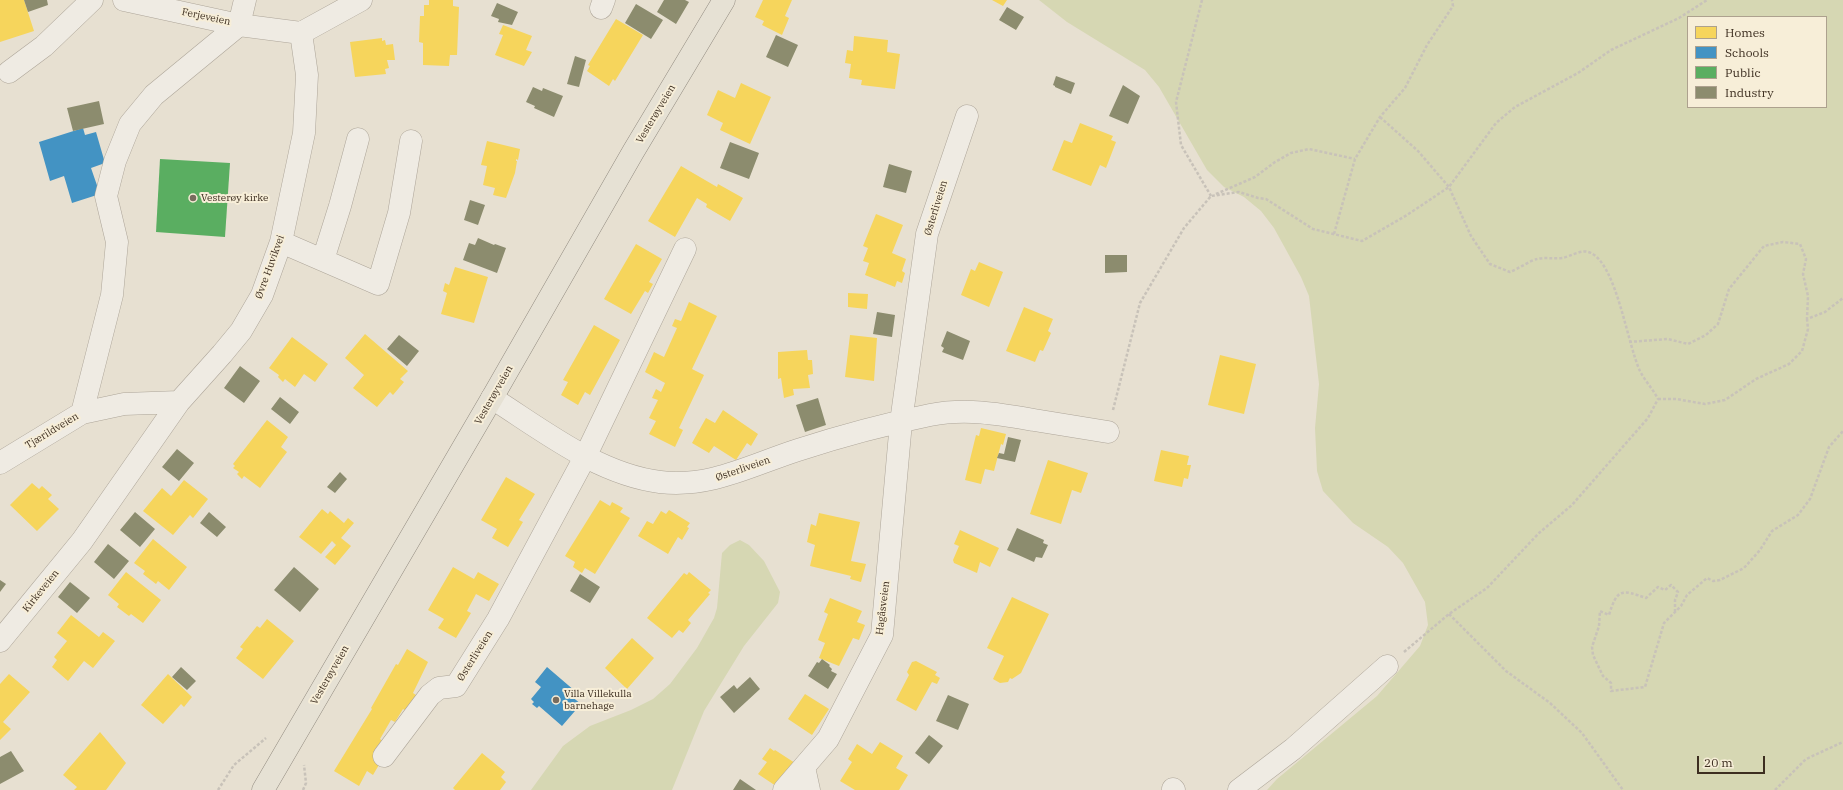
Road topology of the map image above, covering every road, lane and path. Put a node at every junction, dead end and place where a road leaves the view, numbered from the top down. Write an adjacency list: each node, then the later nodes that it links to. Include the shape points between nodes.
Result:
1 (92, 0): 11 (street, via 44,46)
2 (124, 0): 9 (street, Ferjeveien)
3 (244, 0): 9 (street, Ferjeveien)
4 (361, 0): 10 (street)
5 (724, 0): 26 (main road, Vesterøyveien, via 633,152)
6 (1202, 0): 18 (path, via 1176,102 1181,145)
7 (1452, 0): 13 (path, via 1453,6 1427,45 1404,88)
8 (1708, 0): 17 (path, via 1679,18 1611,50 1578,73 1515,107 1496,123)
9 (239, 24): 10 (street); 29 (street, via 154,95 130,124 115,161 106,196 117,242 112,295)
10 (301, 33): 20 (street, Øvre Huvikvei, via 307,75 304,133)
11 (9, 72)
12 (966, 116): 30 (street, Østerliveien, via 927,234)
13 (1380, 117): 16 (path); 17 (path, via 1418,151)
14 (358, 139): 22 (street)
15 (412, 141): 22 (street, via 399,213 378,284)
16 (1355, 159): 18 (path, via 1308,149 1291,153 1255,177); 19 (path)
17 (1449, 187): 19 (path, via 1407,216 1362,241); 25 (path, via 1471,236 1490,264 1510,272 1536,259 1562,258 1575,253 1589,252 1602,260 1613,282)
18 (1211, 196): 19 (path, via 1239,192 1266,199 1312,229); 32 (path, via 1184,228 1140,303)
19 (1334, 234)
20 (281, 242): 22 (street); 28 (street, Øvre Huvikvei, via 262,295 241,331)
21 (685, 249): 33 (street, Østerliveien)
22 (323, 260)
23 (1843, 298): 24 (path, via 1825,312)
24 (1807, 318): 25 (path, via 1808,296 1803,274 1806,259 1800,244 1783,242 1764,246 1728,289 1718,324 1706,335 1688,344 1668,338); 27 (path, via 1808,330 1802,351 1789,364 1756,379 1725,400 1705,404)
25 (1629, 342): 27 (path, via 1641,373)
26 (492, 398): 33 (street, Østerliveien); 45 (main road, Vesterøyveien)
27 (1658, 399): 37 (path, via 1648,418 1572,505 1539,533 1487,588)
28 (179, 402): 29 (street, Tjærildveien, via 124,404); 35 (street, Øvre Huvikvei)
29 (82, 413): 34 (street, Tjærildveien)
30 (901, 422): 32 (street, Østerliveien, via 932,414 993,412); 33 (street, Østerliveien, via 832,439 750,468 687,484 636,478); 43 (street, Hagåsveien, via 882,635 828,739)
31 (1843, 431): 36 (path, via 1829,447 1810,499 1798,515 1772,531 1744,568 1720,580 1713,581 1707,578 1687,595)
32 (1108, 432)
33 (585, 457): 41 (street, Østerliveien, via 498,619 456,686 439,688 430,695)
34 (0, 463)
35 (82, 541): 38 (street, Kirkeveien)
36 (1675, 612): 36 (path, via 1664,623 1645,687 1611,691 1611,683 1603,676 1593,655 1592,647 1599,626 1600,611 1609,615 1614,599 1621,593 1630,592 1646,598 1658,587 1664,590 1671,585 1678,592 1674,600)
37 (1449, 614): 39 (path); 49 (path, via 1506,671 1550,703 1582,733)
38 (0, 641)
39 (1387, 666): 48 (street, via 1293,749)
40 (1843, 742): 50 (path, via 1806,759)
41 (384, 756)
42 (240, 759): 44 (path)
43 (804, 767): 46 (street, Hagåsveien); 47 (street)
44 (218, 790)
45 (263, 790)
46 (784, 790)
47 (809, 790)
48 (1239, 790)
49 (1623, 790)
50 (1774, 790)

